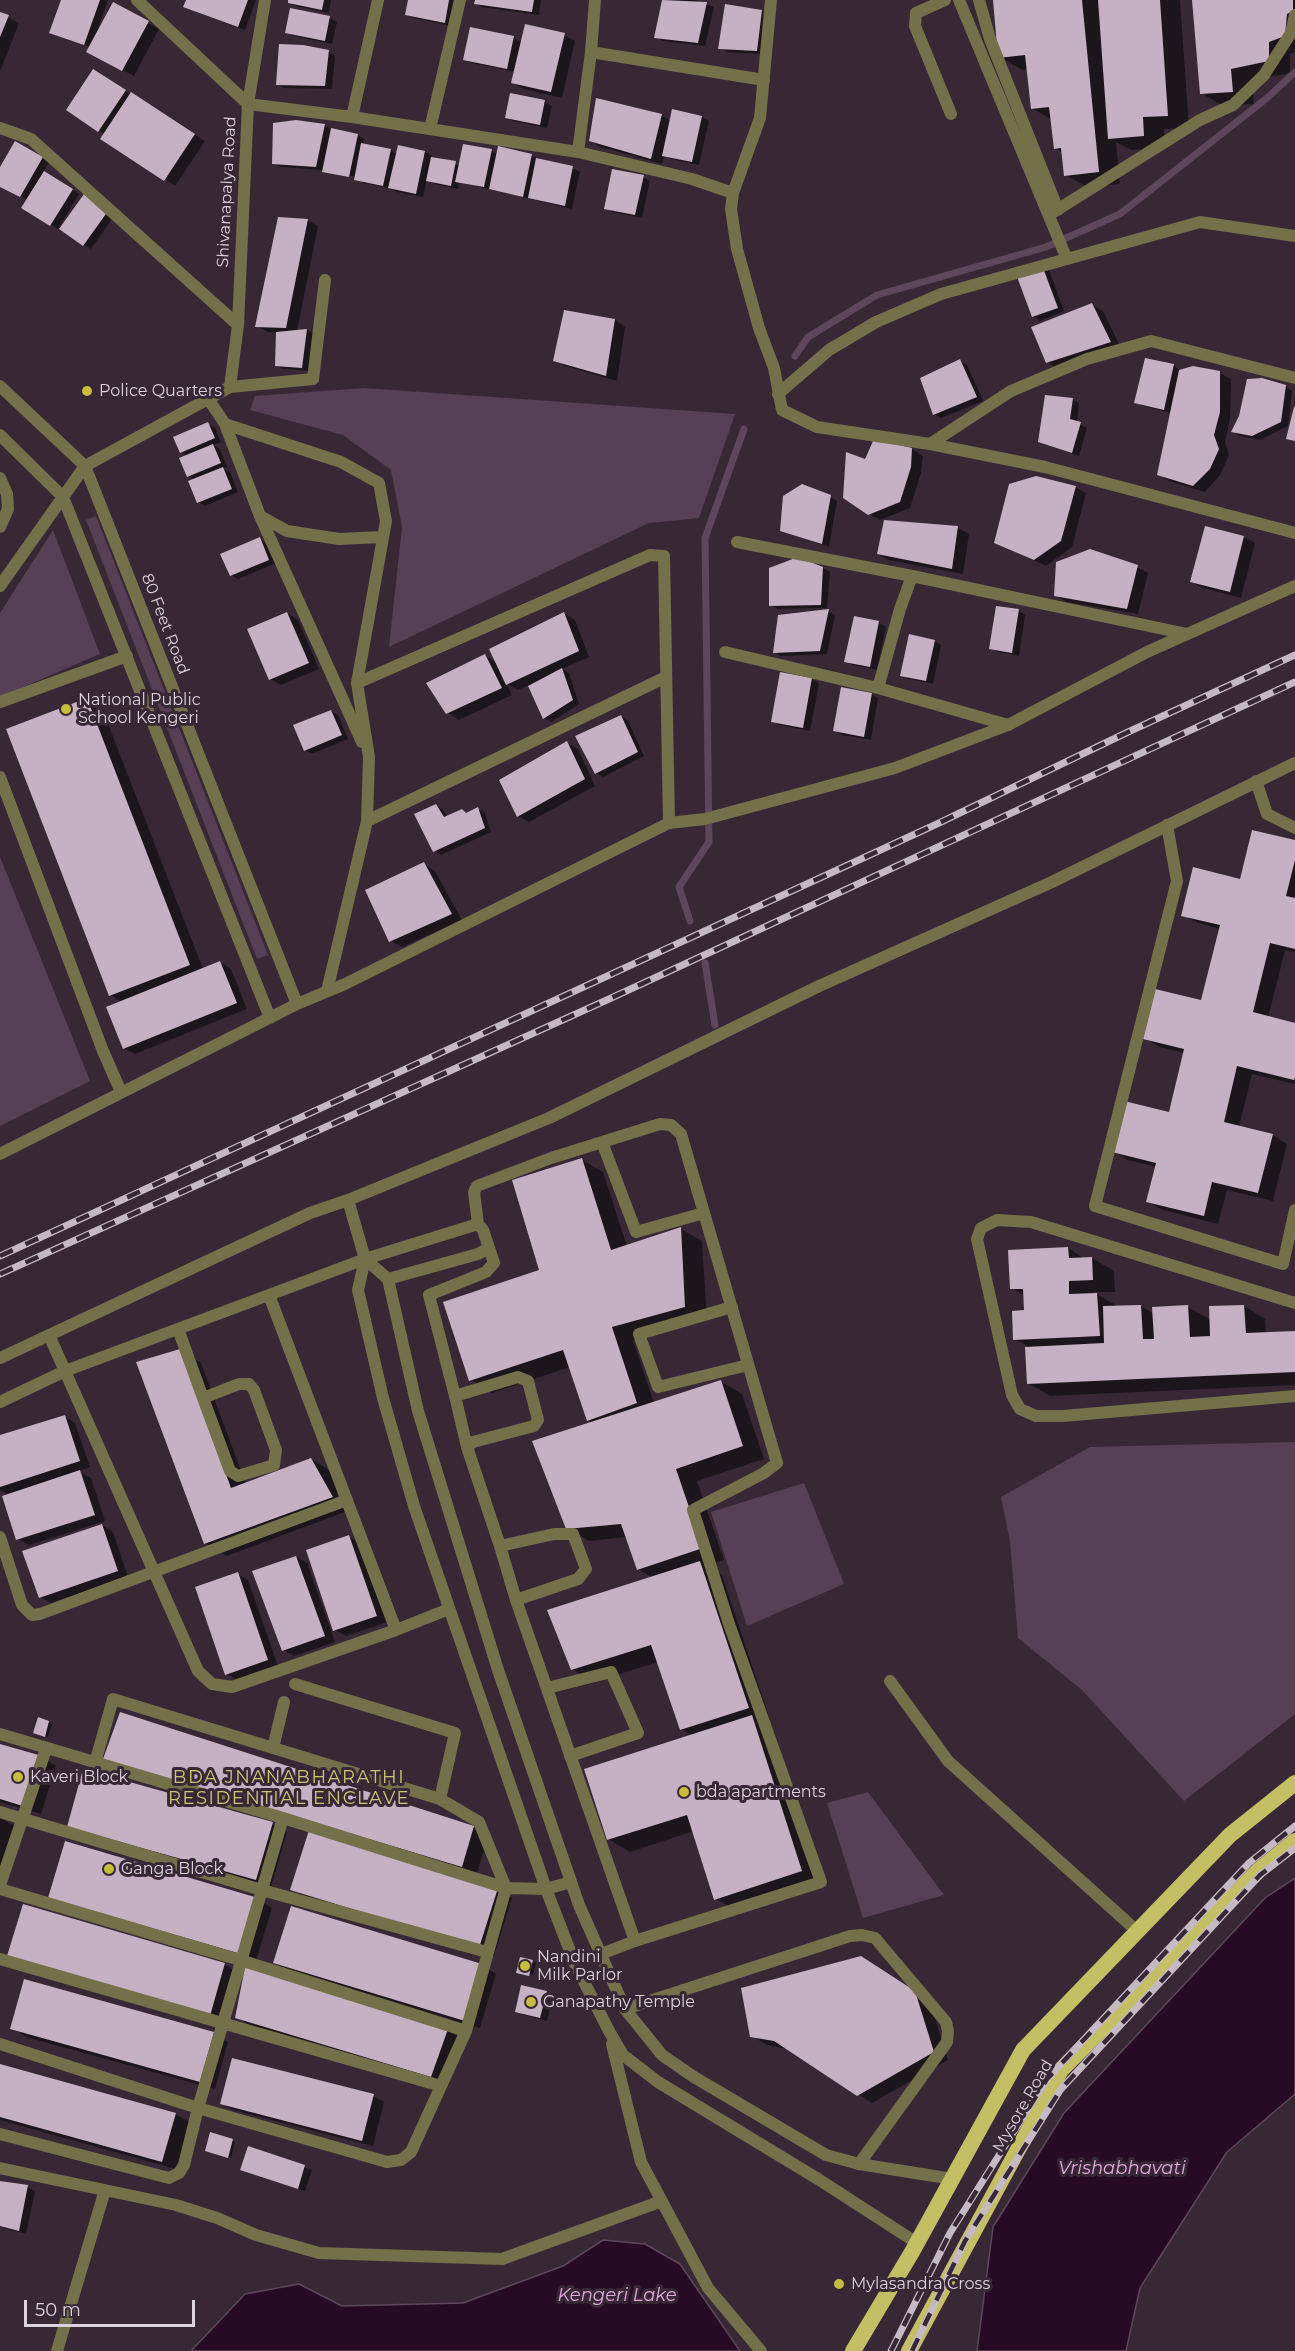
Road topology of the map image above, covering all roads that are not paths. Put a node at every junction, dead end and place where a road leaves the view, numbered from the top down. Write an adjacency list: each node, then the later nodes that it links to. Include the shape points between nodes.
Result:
1 (137, 0): 15 (street)
2 (265, 0): 15 (street, Shivanapalya Road)
3 (378, 0): 17 (street)
4 (460, 0): 19 (street)
5 (595, 0): 13 (street)
6 (771, 0): 14 (street)
7 (945, 0): 16 (street, via 916,14 915,26)
8 (959, 0): 12 (street)
9 (979, 0): 11 (street)
10 (1295, 15): 22 (street, via 1291,33 1264,75 1233,105 1200,120)
11 (987, 27): 12 (street); 22 (street)
12 (970, 31): 22 (street)
13 (591, 52): 14 (street); 20 (street)
14 (764, 80): 21 (street, via 759,118)
15 (248, 104): 17 (street); 26 (street, Shivanapalya Road)
16 (951, 114)
17 (352, 117): 19 (street)
18 (0, 128): 26 (street, via 31,139)
19 (430, 129): 20 (street)
20 (578, 152): 21 (street, via 692,179)
21 (733, 193): 30 (street, via 736,249 774,368)
22 (1053, 213): 24 (street)
23 (1295, 236): 24 (street, via 1200,222)
24 (1065, 254): 30 (street, via 941,294 876,322 829,350)
25 (325, 280): 29 (street, via 314,379)
26 (237, 325): 29 (street, Shivanapalya Road)
27 (1295, 378): 34 (street, via 1151,341 1087,359 1011,392)
28 (0, 386): 35 (street, 80 Feet Road)
29 (231, 387): 31 (street)
30 (778, 394): 34 (street, via 782,410 817,427)
31 (209, 400): 32 (street); 35 (street)
32 (225, 424): 38 (street); 41 (street, via 341,462 379,483 386,521)
33 (0, 435): 37 (street)
34 (930, 444): 40 (street, via 1045,467)
35 (85, 465): 37 (street); 63 (street, 80 Feet Road)
36 (0, 478): 39 (street, via 8,508)
37 (63, 497): 44 (street); 48 (street)
38 (261, 516): 41 (street, via 287,531 339,539); 54 (street)
39 (0, 526)
40 (1295, 533)
41 (383, 537): 50 (street)
42 (737, 542): 43 (street)
43 (912, 576): 46 (street); 51 (street)
44 (0, 586)
45 (1295, 586): 46 (street)
46 (1187, 634): 53 (street)
47 (725, 652): 51 (street)
48 (127, 656): 52 (street); 64 (street)
49 (666, 677): 50 (street, via 664,556 650,555); 58 (street); 59 (street)
50 (357, 683): 54 (street)
51 (878, 688): 53 (street)
52 (0, 702)
53 (1008, 725): 59 (street, via 895,768 719,816)
54 (369, 757): 58 (street)
55 (1295, 763): 57 (street)
56 (0, 777): 65 (street)
57 (1256, 781): 60 (street); 61 (street, via 1267,814)
58 (367, 821): 62 (street)
59 (669, 823): 62 (street)
60 (1167, 825): 68 (street, via 1052,882 817,987 549,1118); 69 (street, via 1177,881 1095,1206 1283,1264)
61 (1295, 828)
62 (327, 991): 63 (street)
63 (297, 1004): 64 (street)
64 (270, 1018): 65 (street)
65 (121, 1092): 67 (street)
66 (602, 1142): 70 (street, via 636,1232); 70 (street, via 660,1124 671,1125 681,1134); 71 (street, via 477,1186 474,1192)
67 (0, 1154)
68 (348, 1200): 73 (street); 79 (street, via 310,1213)
69 (1295, 1210)
70 (704, 1213): 77 (street)
71 (478, 1224): 72 (street); 73 (street)
72 (489, 1248): 74 (street); 83 (street, via 494,1263 486,1272 429,1294)
73 (365, 1259): 74 (street); 75 (street); 93 (street, via 358,1290 383,1398)
74 (388, 1279): 110 (street, via 418,1411 498,1670)
75 (269, 1295): 78 (street); 88 (street)
76 (1295, 1303): 84 (street, via 1031,1222 997,1220 981,1228 977,1239 1012,1395 1020,1409 1036,1416 1063,1416)
77 (732, 1307): 81 (street); 81 (street, via 639,1334 658,1387)
78 (177, 1329): 82 (street); 85 (street)
79 (49, 1335): 80 (street); 82 (street)
80 (0, 1358)
81 (748, 1365): 116 (street, via 777,1463 693,1510 729,1624 821,1882)
82 (64, 1371): 86 (street); 91 (street)
83 (455, 1396): 87 (street); 87 (street, via 518,1377 528,1381 538,1420 534,1426)
84 (1295, 1396)
85 (203, 1398): 85 (street, via 231,1471 238,1476 274,1465 276,1450 249,1384)
86 (0, 1402)
87 (467, 1447): 90 (street)
88 (347, 1500): 91 (street); 94 (street)
89 (0, 1537): 91 (street, via 22,1605 32,1615)
90 (500, 1546): 92 (street); 92 (street, via 554,1534 573,1534 586,1569 578,1579)
91 (154, 1572): 94 (street, via 198,1671 212,1684 232,1687)
92 (516, 1600): 97 (street)
93 (449, 1609): 94 (street); 113 (street)
94 (396, 1630)
95 (890, 1681): 115 (street, via 948,1761)
96 (295, 1684): 105 (street, via 455,1733)
97 (546, 1688): 102 (street); 102 (street, via 611,1672 638,1733)
98 (284, 1702): 100 (street)
99 (0, 1734): 101 (street)
100 (273, 1748): 103 (street, via 113,1699); 105 (street)
101 (46, 1749): 103 (street); 108 (street)
102 (570, 1756): 116 (street)
103 (94, 1763): 107 (street)
104 (1295, 1783): 115 (highway, Mysore Road, via 1230,1835)
105 (440, 1800): 112 (street, via 479,1822)
106 (0, 1812): 108 (street)
107 (283, 1818): 112 (street); 114 (street)
108 (23, 1819): 111 (street); 114 (street)
109 (1295, 1842): 138 (highway, Mysore Road, via 1259,1870 1061,2070)
110 (571, 1882): 113 (street); 118 (street)
111 (0, 1887): 120 (street)
112 (506, 1888): 113 (street); 117 (street)
113 (546, 1889): 124 (street, via 575,1964)
114 (262, 1890): 117 (street); 120 (street)
115 (1137, 1931): 131 (highway, Mysore Road, via 1023,2049)
116 (635, 1941): 118 (street)
117 (487, 1952): 123 (street)
118 (601, 1954): 121 (street)
119 (0, 1959): 122 (street)
120 (240, 1960): 122 (street); 123 (street)
121 (625, 2009): 129 (street, via 662,2055 694,2078 826,2155); 129 (street, via 850,1936 875,1938 946,2022 948,2031 947,2042)
122 (222, 2023): 126 (street); 127 (street)
123 (466, 2031): 126 (street)
124 (609, 2031): 133 (street, via 641,2162); 134 (street, via 623,2055 658,2082)
125 (0, 2044): 127 (street)
126 (441, 2086): 127 (street, via 411,2152 401,2160 387,2162)
127 (198, 2108): 128 (street, via 184,2165 169,2178)
128 (0, 2134)
129 (859, 2164): 131 (street)
130 (0, 2168): 132 (street)
131 (952, 2179): 134 (highway, Mysore Road)
132 (105, 2190): 133 (street, via 176,2205 319,2253 502,2259); 135 (street)
133 (662, 2201): 136 (street, via 708,2288)
134 (917, 2242): 137 (highway, Mysore Road)
135 (57, 2351)
136 (761, 2351)
137 (854, 2351)
138 (909, 2351)

